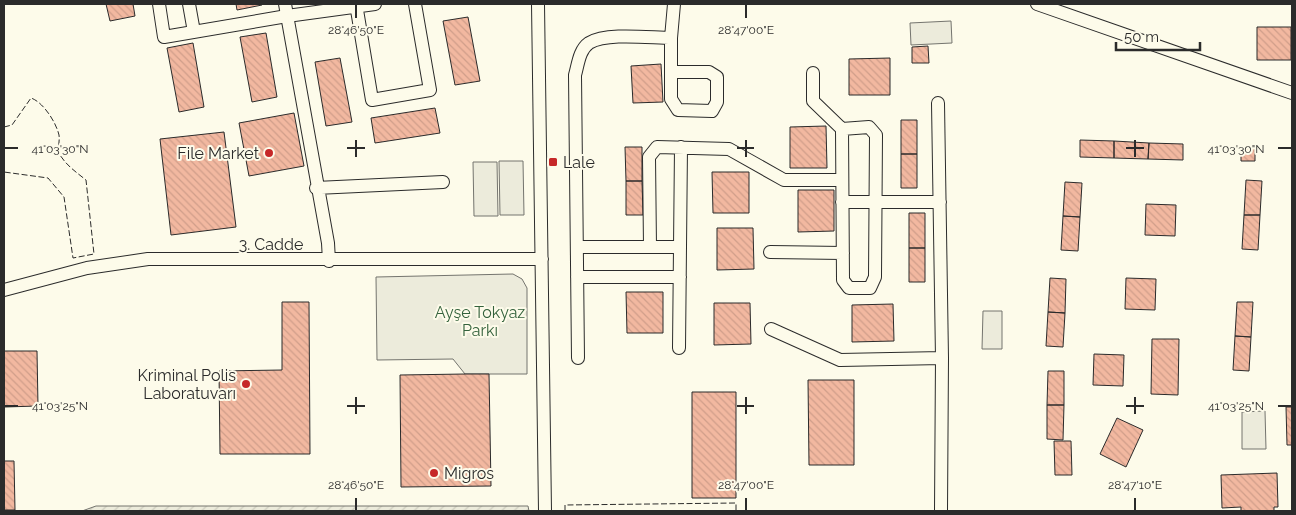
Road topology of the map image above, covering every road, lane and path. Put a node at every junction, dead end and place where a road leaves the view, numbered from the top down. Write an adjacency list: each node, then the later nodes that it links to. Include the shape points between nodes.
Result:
1 (159, 4): 10 (street, via 164,37)
2 (189, 4): 10 (street)
3 (375, 4): 8 (street)
4 (416, 4): 8 (street, via 430,90 372,100)
5 (538, 4): 29 (street)
6 (674, 4): 11 (street)
7 (1036, 4): 14 (street)
8 (356, 5): 9 (street)
9 (286, 10): 10 (street); 20 (street)
10 (194, 32)
11 (672, 38): 12 (street); 25 (street, via 607,38 589,44 580,56 575,75)
12 (672, 72)
13 (813, 73): 16 (street, via 813,101)
14 (1292, 93)
15 (938, 103): 23 (street)
16 (842, 129): 18 (street); 22 (street, via 869,128 876,135)
17 (681, 147): 18 (street, via 729,149 784,180); 24 (street); 26 (street, via 656,147 649,158)
18 (842, 180): 21 (street)
19 (443, 182): 20 (street)
20 (316, 188): 30 (street)
21 (842, 202): 22 (street); 28 (street)
22 (875, 202): 23 (street); 28 (street, via 875,277 870,288 849,288 843,280)
23 (940, 202): 37 (street)
24 (680, 247): 26 (street); 32 (street)
25 (577, 248): 26 (street); 31 (street)
26 (650, 248)
27 (770, 252): 28 (street)
28 (843, 253)
29 (542, 259): 30 (street, 3. Cadde); 38 (street)
30 (329, 261): 33 (street, 3. Cadde, via 148,259 87,268)
31 (578, 277): 32 (street); 36 (street)
32 (680, 277): 35 (street)
33 (4, 290)
34 (771, 329): 37 (street, via 840,360)
35 (679, 348)
36 (578, 358)
37 (942, 358): 39 (street)
38 (545, 511)
39 (942, 511)

